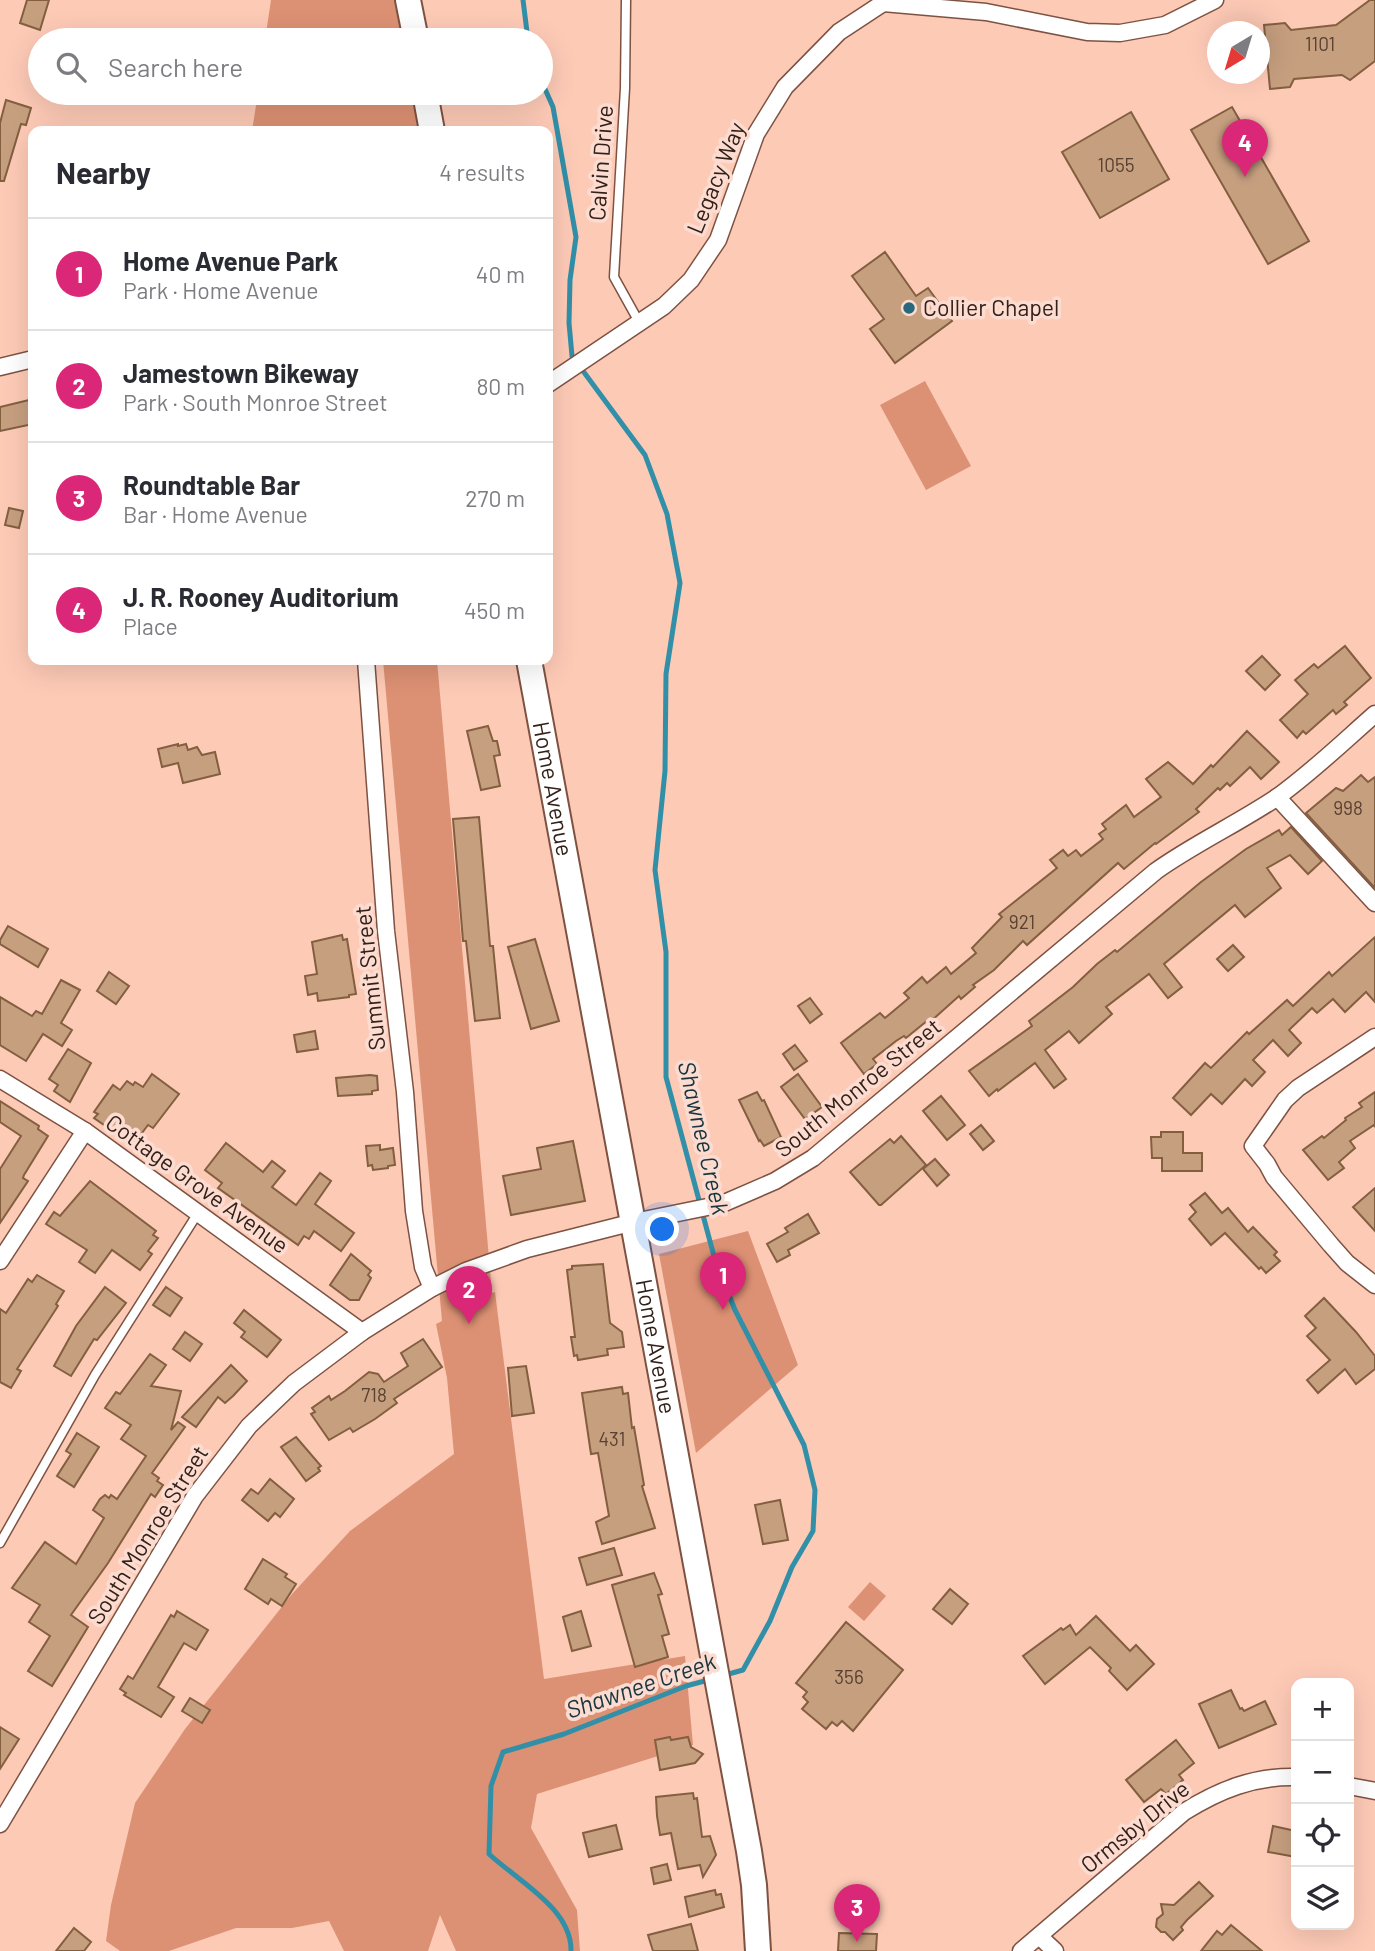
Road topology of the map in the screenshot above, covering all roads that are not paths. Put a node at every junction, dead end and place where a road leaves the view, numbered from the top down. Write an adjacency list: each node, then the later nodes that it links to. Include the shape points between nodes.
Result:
1 (408, 0): 5 (main road)
2 (626, 0): 8 (lane, Calvin Drive, via 614,277)
3 (1215, 0): 4 (street, via 1165,25 1120,33)
4 (884, 2): 8 (street, Legacy Way, via 839,32 785,87 756,134 718,240 691,279)
5 (414, 28)
6 (427, 105): 7 (main road)
7 (431, 126)
8 (639, 323): 11 (street, Legacy Way)
9 (28, 360): 10 (street)
10 (0, 367)
11 (553, 380)
12 (366, 665): 24 (street, Summit Street, via 386,931 414,1211 423,1267)
13 (530, 665): 21 (main road, Home Avenue)
14 (1375, 714): 15 (street, South Monroe Street)
15 (1277, 797): 16 (street); 21 (street, South Monroe Street, via 1156,871 813,1158 722,1204)
16 (1375, 903)
17 (1375, 1037): 23 (street, via 1298,1088 1253,1146 1331,1245)
18 (0, 1079): 19 (street, Cottage Grove Avenue)
19 (85, 1131): 20 (street, Cottage Grove Avenue); 22 (street)
20 (198, 1213): 25 (street, Cottage Grove Avenue); 26 (lane, via 95,1375)
21 (634, 1222): 24 (street, South Monroe Street, via 502,1256); 32 (main road, Home Avenue, via 751,1863)
22 (0, 1261)
23 (1375, 1285)
24 (432, 1288): 25 (street, South Monroe Street)
25 (362, 1332): 30 (street, South Monroe Street, via 268,1407 210,1474)
26 (0, 1543)
27 (1291, 1778): 31 (street, Ormsby Drive, via 1250,1782 1184,1812)
28 (1354, 1787): 29 (street)
29 (1375, 1791)
30 (0, 1824)
31 (1039, 1936): 33 (street, Ormsby Drive); 34 (street)
32 (758, 1951)
33 (1021, 1951)
34 (1055, 1951)

